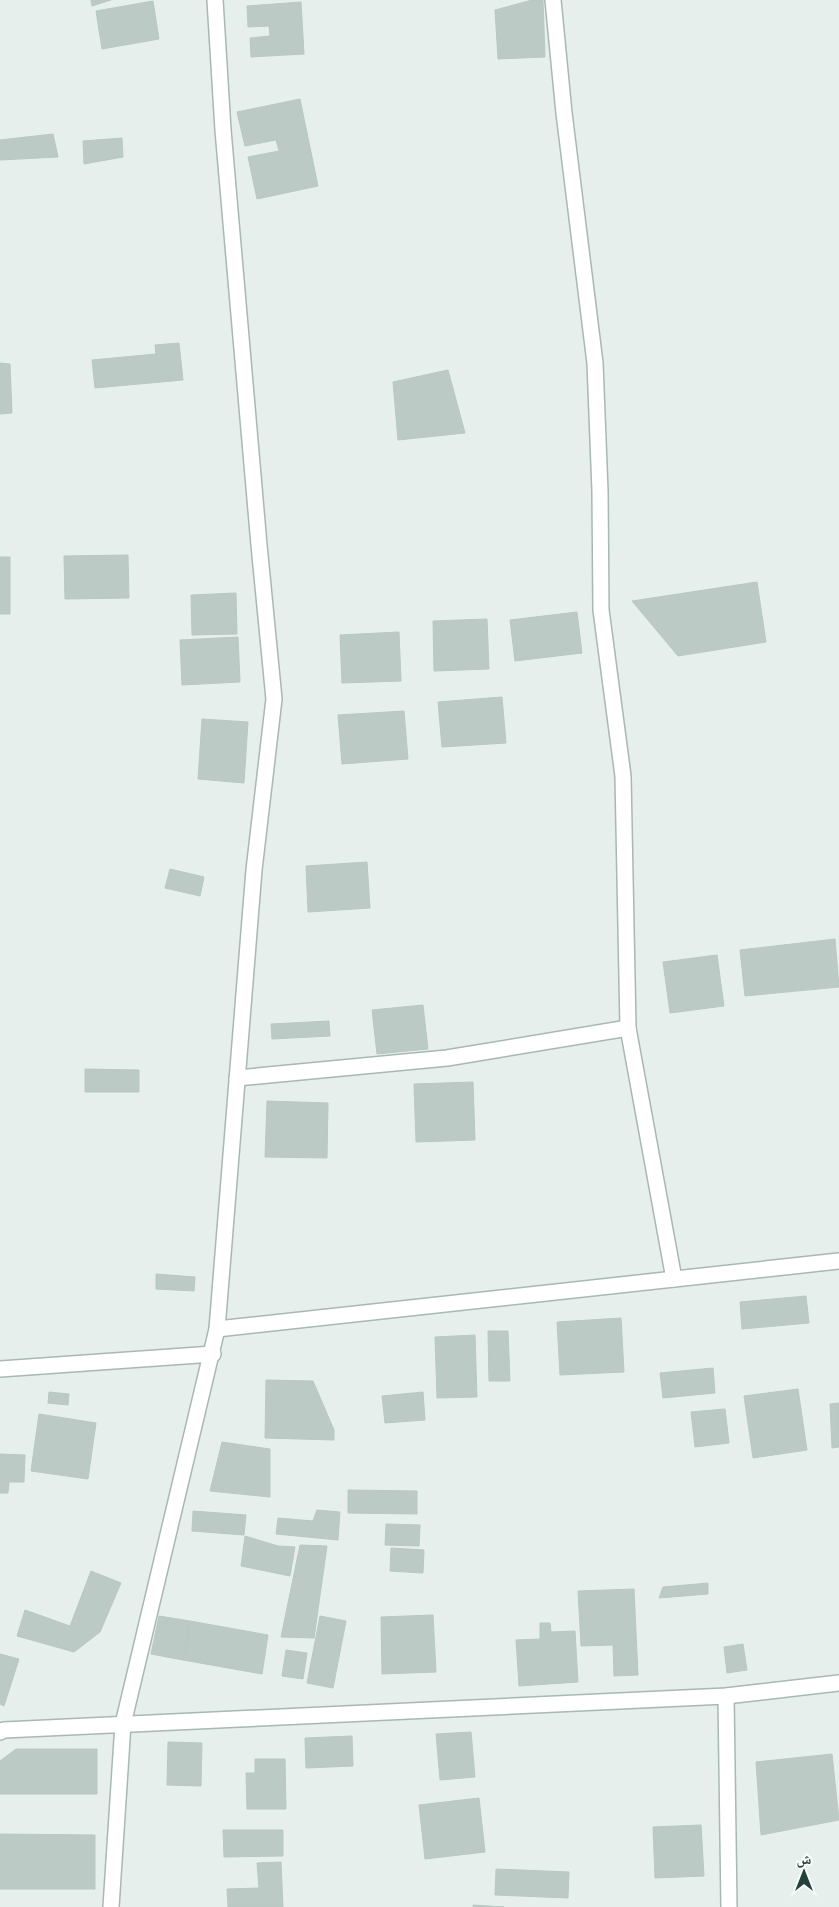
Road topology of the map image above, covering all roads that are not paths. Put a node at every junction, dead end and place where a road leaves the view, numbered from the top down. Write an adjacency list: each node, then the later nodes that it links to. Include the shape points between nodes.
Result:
1 (215, 0): 4 (street, via 223,130 274,700 254,870)
2 (553, 0): 3 (street, via 595,363 601,610 623,776)
3 (628, 1028): 4 (street, via 447,1058); 6 (street)
4 (237, 1078): 7 (street)
5 (839, 1261): 6 (street)
6 (674, 1279): 7 (street)
7 (218, 1328): 8 (street)
8 (213, 1354): 9 (street); 12 (street)
9 (0, 1369)
10 (839, 1683): 11 (street)
11 (726, 1696): 12 (street); 15 (street)
12 (123, 1724): 13 (street); 14 (street)
13 (0, 1732)
14 (111, 1907)
15 (729, 1907)

